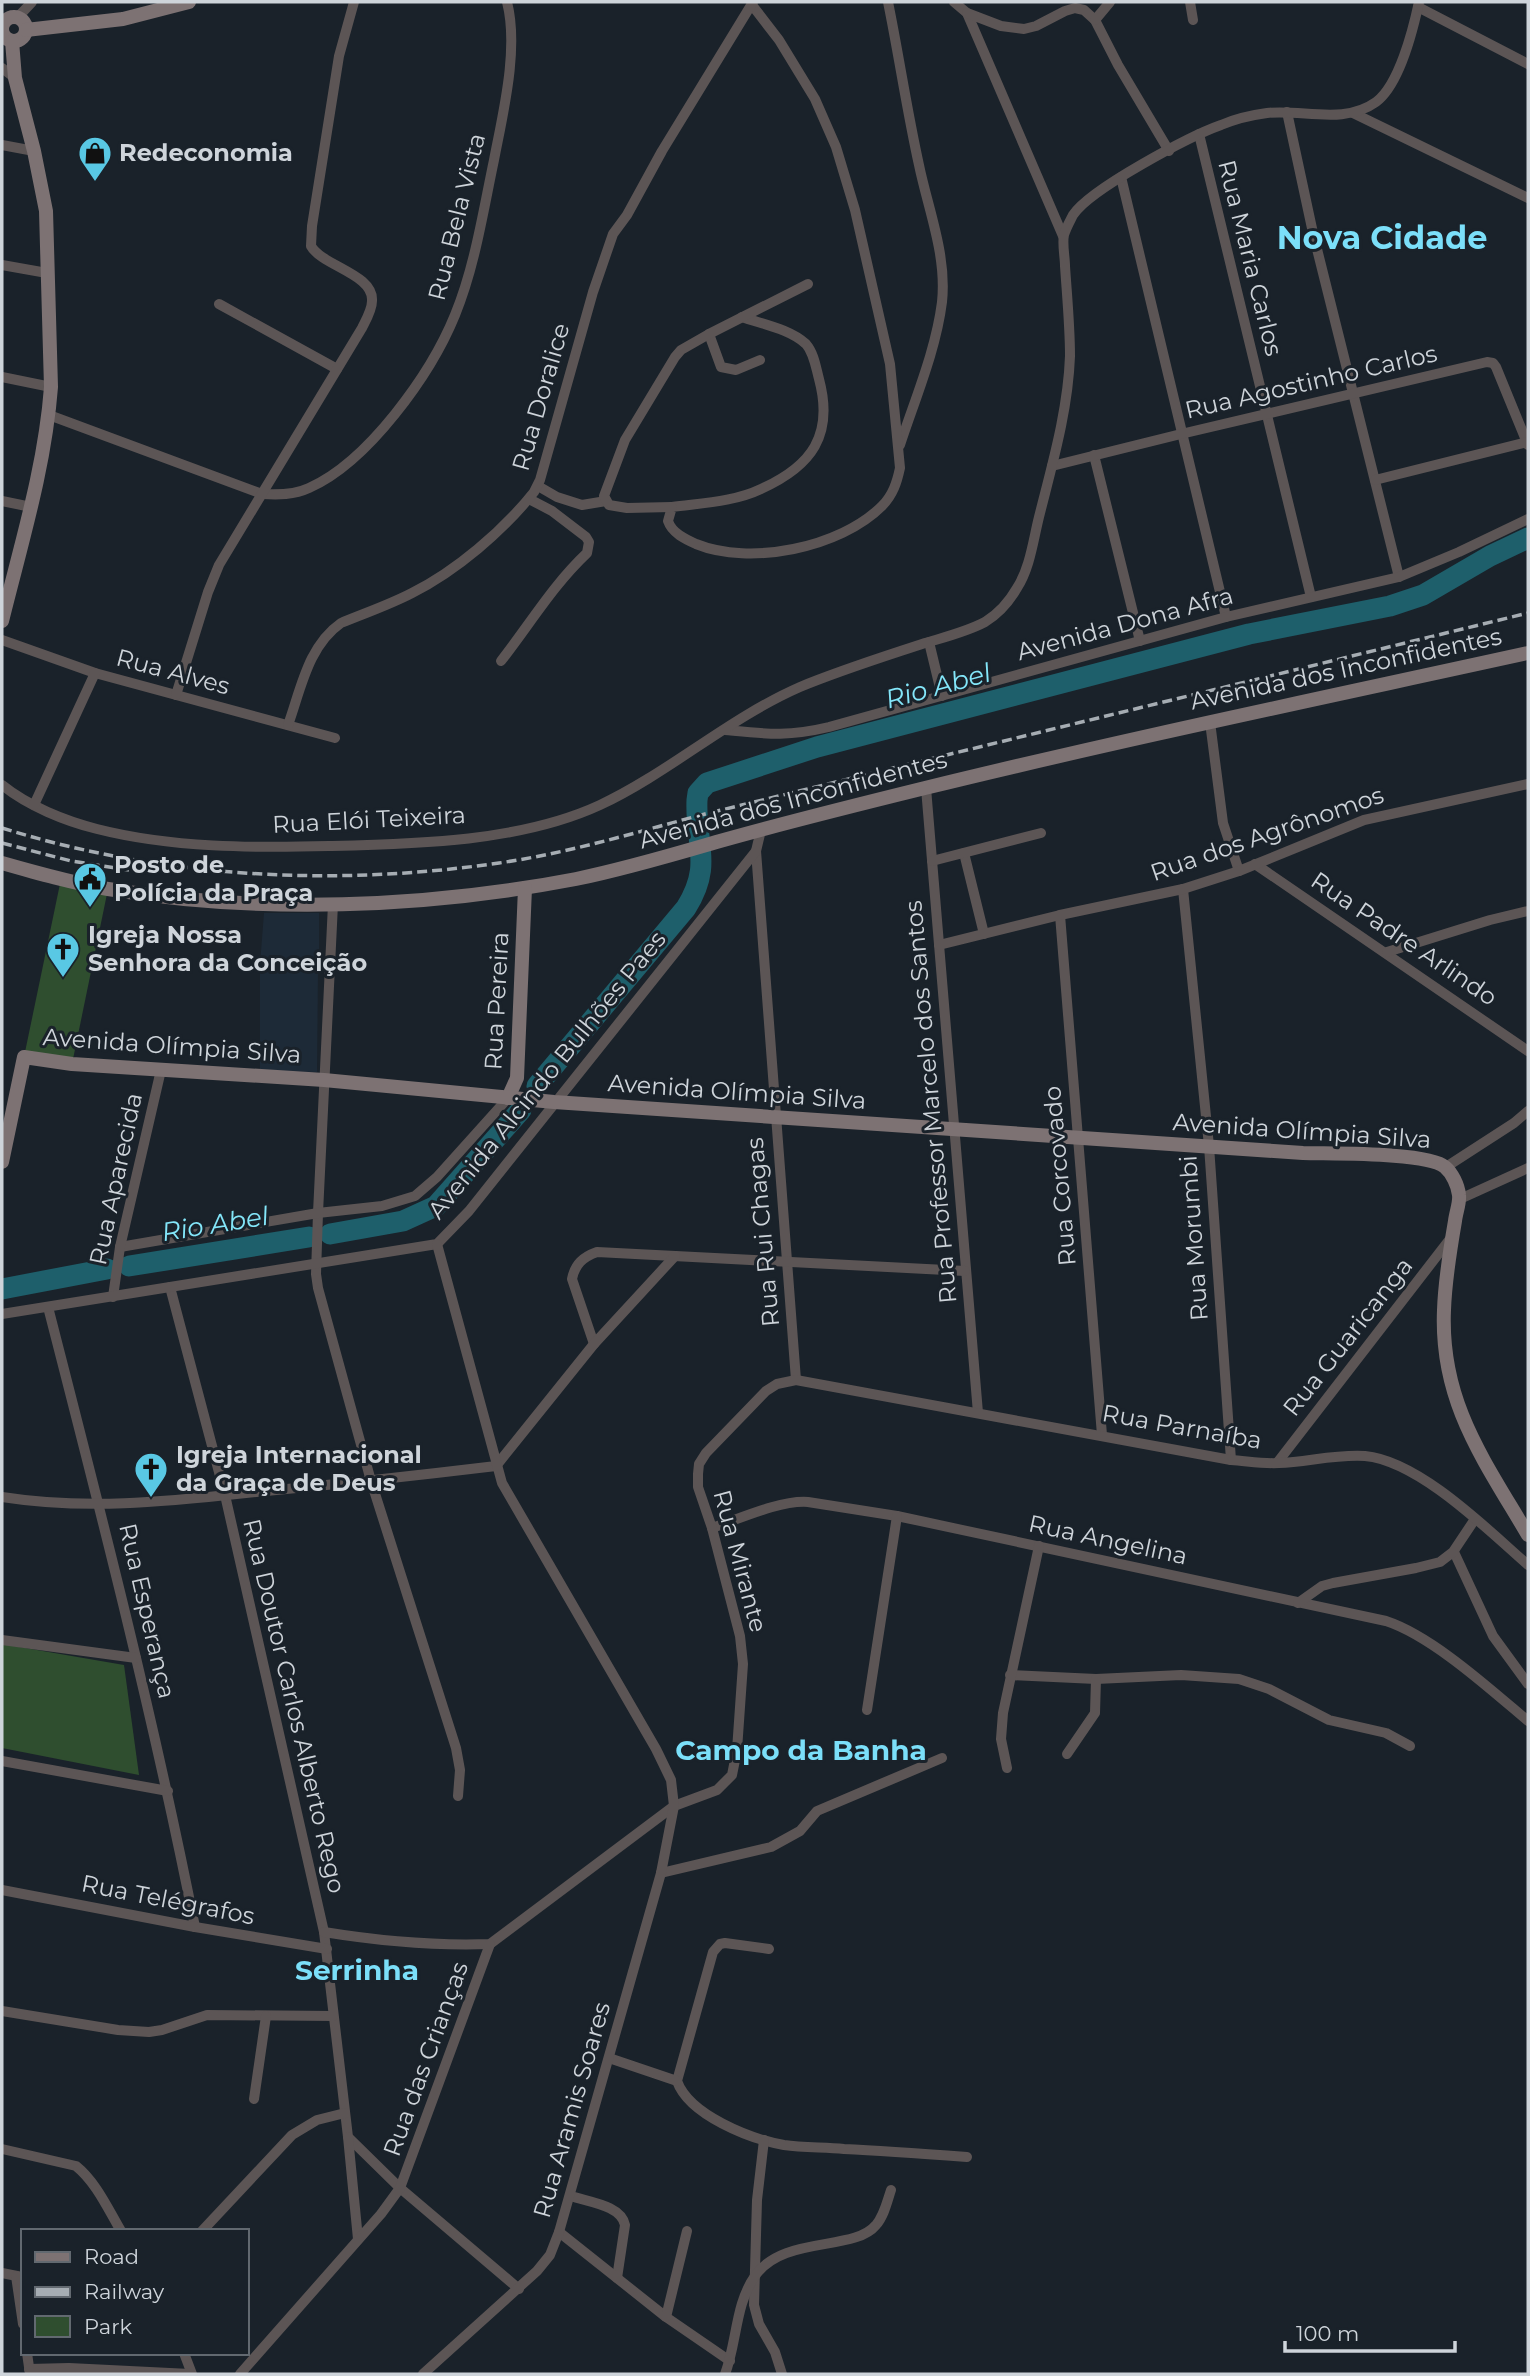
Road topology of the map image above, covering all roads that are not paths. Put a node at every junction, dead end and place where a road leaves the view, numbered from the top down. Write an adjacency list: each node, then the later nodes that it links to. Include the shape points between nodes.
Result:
1 (32, 2): 16 (street)
2 (189, 2): 16 (main road, via 110,21)
3 (354, 2): 37 (street, via 339,56 311,238 313,251 360,280 373,298 362,328)
4 (507, 2): 50 (street, Rua Bela Vista, via 511,32 503,116 476,246 446,335 405,401 337,472 308,489)
5 (888, 2): 45 (street, via 942,281 934,338)
6 (954, 2): 13 (street)
7 (1110, 2): 14 (street)
8 (1190, 2): 15 (street)
9 (752, 3): 45 (street, via 815,99 836,147 890,363); 49 (street, Rua Doralice, via 613,234)
10 (1419, 4): 18 (street); 22 (street, via 1394,80 1378,101)
11 (2, 5): 16 (main road)
12 (1076, 5): 13 (street, via 1024,29); 14 (street)
13 (967, 13): 29 (street, Rua Elói Teixeira)
14 (1095, 20): 25 (street)
15 (1193, 20)
16 (17, 22): 17 (main road, via 21,38); 17 (main road, via 2,27)
17 (12, 41): 20 (main road)
18 (1528, 64)
19 (2, 68): 20 (street)
20 (15, 78): 26 (main road)
21 (1287, 112): 22 (street); 23 (street, via 1249,117); 40 (street)
22 (1353, 113): 28 (street)
23 (1199, 134): 25 (street); 41 (street, Rua Maria Carlos)
24 (2, 145): 26 (street)
25 (1169, 150): 27 (street)
26 (34, 151): 31 (main road, via 46,211)
27 (1121, 177): 29 (street, via 1075,212); 43 (street)
28 (1528, 198)
29 (1063, 236): 47 (street, Rua Elói Teixeira, via 1070,355)
30 (2, 265): 31 (street)
31 (47, 273): 39 (main road)
32 (808, 284): 34 (street)
33 (219, 304): 37 (street)
34 (742, 317): 35 (street); 55 (street, via 799,339 810,349 825,407 819,439 798,467 760,490)
35 (709, 334): 36 (street, via 721,367 736,370); 53 (street, via 675,357 625,440 605,491)
36 (760, 360)
37 (337, 369): 50 (street)
38 (2, 377): 39 (street)
39 (51, 387): 42 (main road)
40 (1353, 394): 41 (street, Rua Agostinho Carlos); 44 (street, Rua Agostinho Carlos, via 1493,363); 48 (street)
41 (1267, 414): 43 (street, Rua Agostinho Carlos); 58 (street, Rua Maria Carlos)
42 (49, 415): 50 (street, Rua Bela Vista); 54 (main road)
43 (1181, 434): 46 (street, Rua Agostinho Carlos); 59 (street)
44 (1528, 444): 48 (street)
45 (899, 446): 55 (street, via 897,483 883,505 827,539 753,555 723,553 673,530 668,521)
46 (1094, 455): 47 (street, Rua Agostinho Carlos); 62 (street)
47 (1052, 466): 63 (street, Rua Elói Teixeira, via 1018,587 985,622)
48 (1375, 480): 57 (street)
49 (538, 486): 51 (street, Rua Doralice); 53 (street, via 582,505)
50 (262, 494): 67 (street, via 214,578)
51 (529, 499): 65 (street, via 579,531 589,548); 70 (street, Rua Doralice, via 438,579 332,629 316,649)
52 (2, 501): 54 (street)
53 (606, 501): 55 (street, via 620,508)
54 (31, 507): 60 (main road)
55 (672, 507)
56 (1528, 519): 57 (street, Avenida Dona Afra)
57 (1399, 577): 58 (street, Avenida Dona Afra)
58 (1311, 597): 59 (street, Avenida Dona Afra)
59 (1226, 617): 62 (street, Avenida Dona Afra)
60 (2, 621)
61 (2, 640): 66 (street, Rua Alves)
62 (1140, 641): 68 (street, Avenida Dona Afra)
63 (929, 642): 68 (street); 71 (street, Rua Elói Teixeira, via 799,688)
64 (1528, 653): 69 (main road, Avenida dos Inconfidentes)
65 (501, 661)
66 (95, 673): 67 (street, Rua Alves); 76 (street)
67 (176, 695): 70 (street, Rua Alves)
68 (942, 696): 71 (street, Avenida Dona Afra, via 799,734)
69 (1210, 722): 75 (main road, Avenida dos Inconfidentes); 84 (street, via 1219,803)
70 (288, 725): 72 (street, Rua Alves)
71 (724, 730): 76 (street, Rua Elói Teixeira, via 599,805 510,831 442,840 289,847 174,842 96,829)
72 (335, 738)
73 (1528, 784): 83 (street, Rua dos Agrônomos, via 1364,820)
74 (2, 785): 76 (street, Rua Elói Teixeira)
75 (926, 788): 77 (main road, Avenida dos Inconfidentes); 81 (street, Rua Professor Marcelo dos Santos)
76 (34, 805)
77 (761, 830): 79 (street, Rua Rui Chagas); 85 (main road, Avenida dos Inconfidentes, via 621,869)
78 (1041, 834): 80 (street)
79 (756, 851): 97 (street, Avenida Alcindo Bulhões Paes); 99 (street, Rua Rui Chagas)
80 (964, 853): 81 (street); 90 (street)
81 (932, 861): 91 (street, Rua Professor Marcelo dos Santos)
82 (2, 863): 87 (main road, Avenida dos Inconfidentes, via 108,888 201,900)
83 (1255, 864): 84 (street, Rua dos Agrônomos); 92 (street, Rua Padre Arlindo)
84 (1239, 871): 86 (street, Rua dos Agrônomos)
85 (525, 888): 87 (main road, Avenida dos Inconfidentes); 96 (main road, Rua Pereira)
86 (1183, 889): 89 (street, Rua dos Agrônomos); 102 (street, Rua Morumbi)
87 (333, 904): 95 (street)
88 (1528, 911): 92 (street)
89 (1060, 915): 90 (street, Rua dos Agrônomos); 101 (street, Rua Corcovado)
90 (984, 934): 91 (street, Rua dos Agrônomos)
91 (939, 945): 100 (street, Rua Professor Marcelo dos Santos)
92 (1387, 952): 93 (street, Rua Padre Arlindo)
93 (1528, 1051)
94 (161, 1070): 95 (main road, Avenida Olímpia Silva); 103 (main road, Avenida Olímpia Silva, via 24,1057); 110 (street, Rua Aparecida)
95 (324, 1080): 96 (main road, Avenida Olímpia Silva); 107 (street)
96 (513, 1098): 97 (main road, Avenida Olímpia Silva); 107 (street, Rua Pereira, via 415,1196)
97 (548, 1101): 99 (main road, Avenida Olímpia Silva); 109 (street, Avenida Alcindo Bulhões Paes, via 469,1211)
98 (1528, 1111): 104 (street)
99 (775, 1117): 100 (main road, Avenida Olímpia Silva); 112 (street, Rua Rui Chagas)
100 (955, 1129): 101 (main road, Avenida Olímpia Silva); 114 (street, Rua Professor Marcelo dos Santos)
101 (1079, 1138): 102 (main road, Avenida Olímpia Silva); 122 (street, Rua Corcovado)
102 (1209, 1146): 104 (main road, Avenida Olímpia Silva, via 1425,1159); 123 (street, Rua Morumbi)
103 (2, 1162)
104 (1446, 1167): 106 (main road)
105 (1528, 1168): 106 (street)
106 (1460, 1199): 108 (main road)
107 (318, 1218): 110 (street, Rua Pereira); 113 (street)
108 (1453, 1236): 124 (street, Rua Guaricanga); 133 (main road, via 1443,1328 1449,1381 1463,1423)
109 (437, 1244): 113 (street, Avenida Alcindo Bulhões Paes); 125 (street)
110 (119, 1251): 116 (street, Rua Aparecida)
111 (675, 1256): 112 (street); 119 (street); 119 (street, via 597,1252 578,1263 572,1279)
112 (787, 1263): 114 (street); 120 (street, Rua Rui Chagas)
113 (317, 1264): 115 (street, Avenida Alcindo Bulhões Paes); 126 (street, via 318,1288)
114 (965, 1271): 121 (street, Rua Professor Marcelo dos Santos)
115 (170, 1287): 116 (street, Avenida Alcindo Bulhões Paes); 127 (street, Rua Doutor Carlos Alberto Rego)
116 (113, 1292): 117 (street, Avenida Alcindo Bulhões Paes)
117 (48, 1307): 118 (street, Avenida Alcindo Bulhões Paes); 129 (street, Rua Esperança)
118 (2, 1314)
119 (594, 1344): 125 (street)
120 (796, 1380): 121 (street, Rua Parnaíba); 132 (street, Rua Mirante, via 766,1391 699,1464 698,1487)
121 (978, 1413): 122 (street, Rua Parnaíba)
122 (1102, 1435): 123 (street, Rua Parnaíba)
123 (1231, 1460): 124 (street, Rua Parnaíba)
124 (1277, 1463): 131 (street, Rua Parnaíba, via 1350,1456 1384,1460 1417,1474)
125 (496, 1466): 126 (street); 152 (street, via 509,1497 656,1749 671,1780)
126 (371, 1481): 127 (street); 151 (street, via 456,1748)
127 (225, 1495): 129 (street); 156 (street, Rua Doutor Carlos Alberto Rego)
128 (2, 1497): 129 (street)
129 (100, 1506): 139 (street, Rua Esperança)
130 (897, 1516): 132 (street, Rua Angelina, via 800,1502); 134 (street, Rua Angelina); 143 (street)
131 (1475, 1519): 135 (street); 136 (street, Rua Parnaíba)
132 (712, 1528): 152 (street, Rua Mirante, via 743,1664 736,1760 722,1787)
133 (1528, 1535)
134 (1039, 1546): 137 (street, Rua Angelina); 140 (street)
135 (1454, 1552): 137 (street, via 1430,1565 1322,1586); 142 (street, via 1493,1636)
136 (1528, 1565)
137 (1298, 1603): 144 (street, Rua Angelina, via 1395,1625 1436,1649)
138 (2, 1640): 139 (street)
139 (136, 1658): 150 (street, Rua Esperança)
140 (1010, 1675): 141 (street); 149 (street, via 1001,1727)
141 (1096, 1679): 145 (street, via 1181,1675 1239,1679 1329,1720 1386,1733); 146 (street, via 1095,1713)
142 (1528, 1684)
143 (867, 1710)
144 (1528, 1721)
145 (1410, 1746)
146 (1067, 1754)
147 (942, 1758): 153 (street, via 817,1811 800,1831 771,1847)
148 (2, 1761): 150 (street)
149 (1007, 1768)
150 (168, 1791): 155 (street, Rua Esperança)
151 (458, 1796)
152 (674, 1806): 153 (street, Rua Aramis Soares); 157 (street, Rua Mirante)
153 (661, 1873): 163 (street, Rua Aramis Soares)
154 (2, 1889): 155 (street, Rua Telégrafos)
155 (195, 1927): 158 (street, Rua Telégrafos)
156 (324, 1932): 157 (street, via 411,1943); 158 (street, Rua Doutor Carlos Alberto Rego)
157 (490, 1944): 171 (street, Rua das Crianças)
158 (327, 1949): 162 (street, Rua Doutor Carlos Alberto Rego)
159 (769, 1949): 164 (street, via 725,1943 713,1952)
160 (2, 2011): 161 (street, via 136,2031 162,2030 207,2015)
161 (266, 2016): 162 (street); 165 (street)
162 (333, 2016): 166 (street, Rua Doutor Carlos Alberto Rego)
163 (609, 2058): 164 (street); 173 (street, Rua Aramis Soares)
164 (677, 2081): 168 (street, via 683,2094 703,2112)
165 (254, 2099)
166 (345, 2113): 167 (street, Rua Doutor Carlos Alberto Rego); 175 (street, via 317,2120 292,2135)
167 (348, 2137): 171 (street); 178 (street, Rua Doutor Carlos Alberto Rego)
168 (764, 2140): 170 (street); 181 (street)
169 (2, 2149): 174 (street, via 76,2166)
170 (967, 2157)
171 (400, 2188): 178 (street, Rua das Crianças); 183 (street)
172 (891, 2190): 181 (street, via 872,2230 788,2253)
173 (571, 2196): 177 (street, Rua Aramis Soares); 182 (street, via 622,2216 625,2225)
174 (120, 2229)
175 (204, 2229)
176 (687, 2231): 185 (street)
177 (559, 2232): 182 (street); 183 (street, Rua Aramis Soares, via 550,2255)
178 (358, 2239): 190 (street)
179 (2, 2273): 180 (street)
180 (19, 2276): 184 (street)
181 (754, 2277): 187 (street); 193 (street, via 755,2315)
182 (617, 2278): 185 (street)
183 (519, 2289): 191 (street, Rua Aramis Soares)
184 (21, 2300)
185 (666, 2317): 187 (street)
186 (185, 2355): 189 (street)
187 (730, 2361): 192 (street)
188 (29, 2371): 189 (street, via 69,2368)
189 (191, 2374)
190 (240, 2374)
191 (423, 2374)
192 (725, 2374)
193 (782, 2374)

